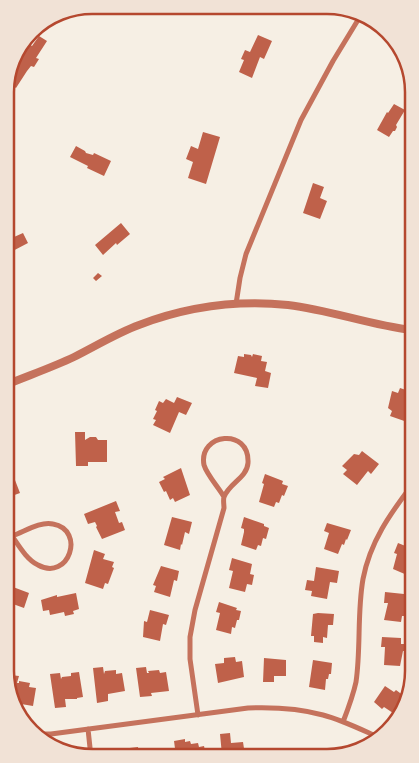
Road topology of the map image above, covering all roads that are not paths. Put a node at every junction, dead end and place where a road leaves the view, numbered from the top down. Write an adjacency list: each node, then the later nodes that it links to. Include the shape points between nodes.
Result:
1 (358, 20): 2 (street, via 301,120 246,254)
2 (236, 304): 3 (street, via 294,306); 4 (street, via 183,311 138,325)
3 (405, 329)
4 (14, 382)
5 (405, 494): 10 (street, via 386,520 367,563 361,592 355,684)
6 (224, 497): 6 (street, via 248,465 241,444 232,438 211,444 204,458 208,474); 9 (street, via 224,508 190,637)
7 (14, 535): 8 (street, via 51,523 67,533 71,551 60,566 43,568 32,562)
8 (14, 542)
9 (198, 715): 10 (street, via 248,708 279,708 309,711); 11 (street)
10 (343, 722): 13 (street)
11 (88, 729): 12 (street); 14 (street)
12 (46, 734)
13 (373, 735)
14 (90, 749)

